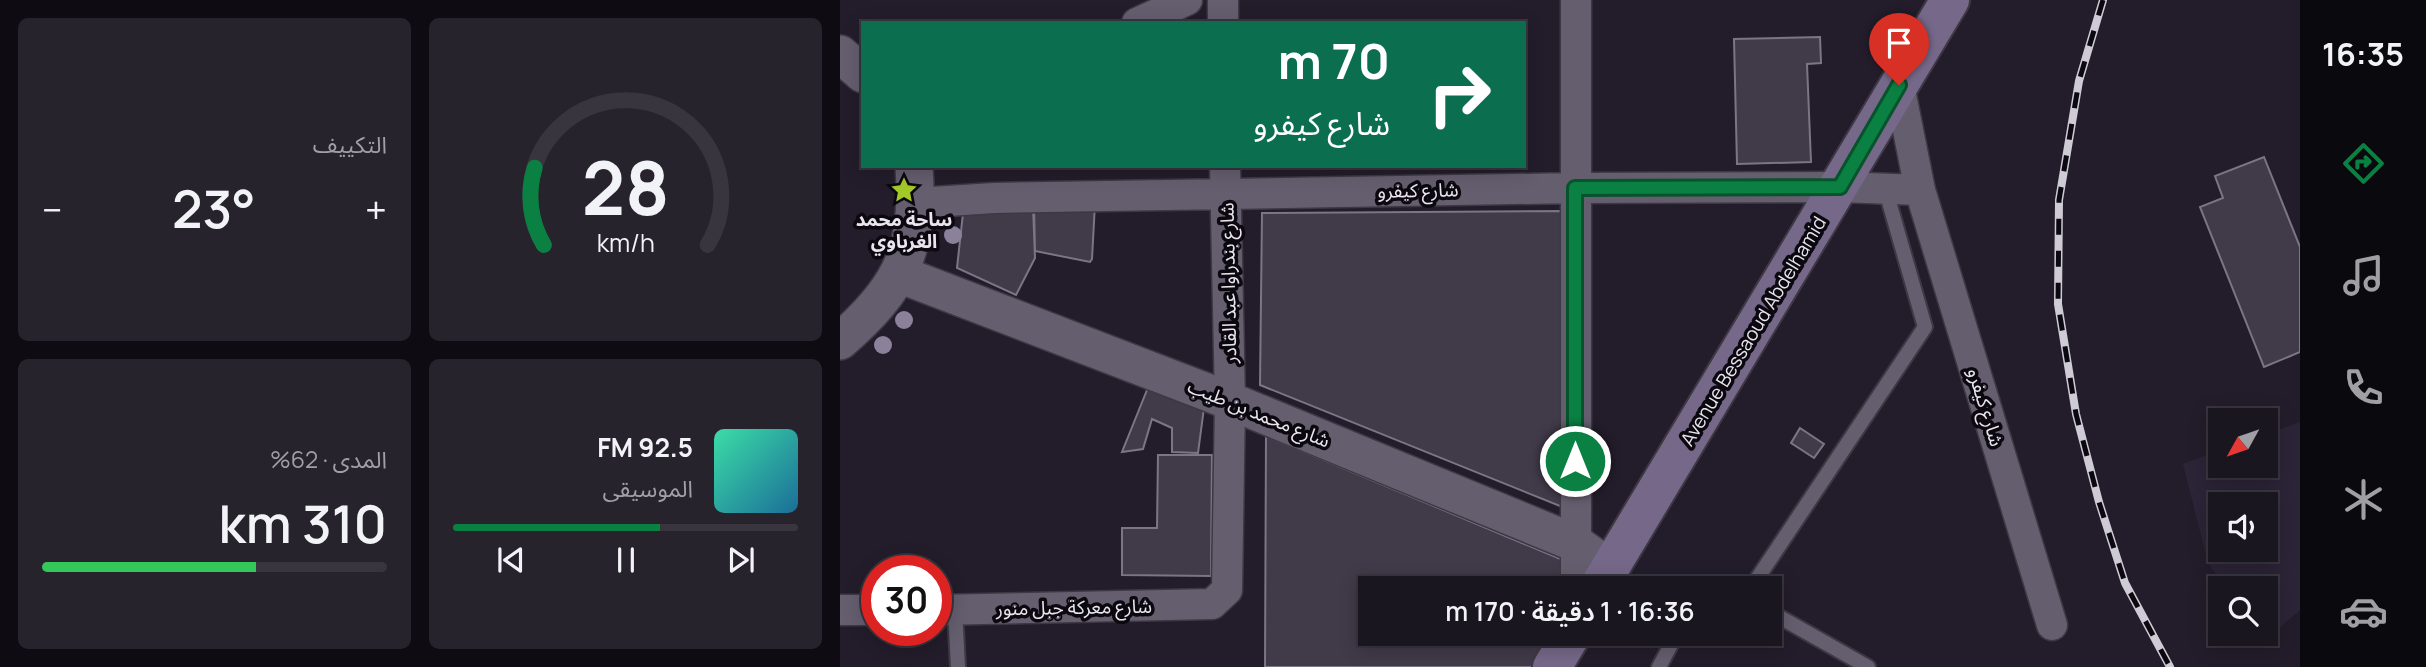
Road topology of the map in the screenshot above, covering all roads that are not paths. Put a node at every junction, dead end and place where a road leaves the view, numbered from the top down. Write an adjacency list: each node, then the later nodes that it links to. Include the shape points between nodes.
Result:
1 (1187, 0): 5 (street)
2 (1223, 0): 6 (street)
3 (1576, 0): 13 (street)
4 (1950, 0): 9 (main road, Avenue Bessaoud Abdelhamid)
5 (1141, 21)
6 (1223, 21)
7 (840, 54): 8 (street)
8 (861, 73)
9 (1899, 85): 12 (main road, Avenue Bessaoud Abdelhamid); 15 (street, شارع كيفرو)
10 (914, 168): 16 (street)
11 (1226, 180): 13 (street, شارع كيفرو); 16 (street, شارع كيفرو); 19 (street, شارع بندراوا عبد القادر)
12 (1840, 187): 13 (street, شارع كيفرو); 14 (street, شارع كيفرو); 22 (main road, Avenue Bessaoud Abdelhamid)
13 (1575, 188): 20 (street)
14 (1885, 188): 15 (street, شارع كيفرو); 23 (lane, via 1925,327)
15 (1920, 190): 29 (street, شارع كيفرو)
16 (917, 202): 17 (street, via 912,239)
17 (899, 274): 18 (street, via 872,314); 19 (street, شارع محمد بن طيب)
18 (840, 341)
19 (1230, 401): 20 (street, شارع محمد بن طيب); 24 (street, شارع بندراوا عبد القادر, via 1227,590)
20 (1575, 543): 21 (street, شارع محمد بن طيب)
21 (1595, 576)
22 (1603, 576)
23 (1759, 576)
24 (1212, 604): 27 (street, شارع معركة جبل منور)
25 (840, 610): 26 (street)
26 (861, 610)
27 (952, 610)
28 (1782, 618): 36 (lane)
29 (2052, 625)
30 (952, 638): 33 (lane)
31 (1565, 646): 34 (main road)
32 (1670, 646): 35 (lane)
33 (958, 667)
34 (1552, 667)
35 (1659, 667)
36 (1868, 667)

